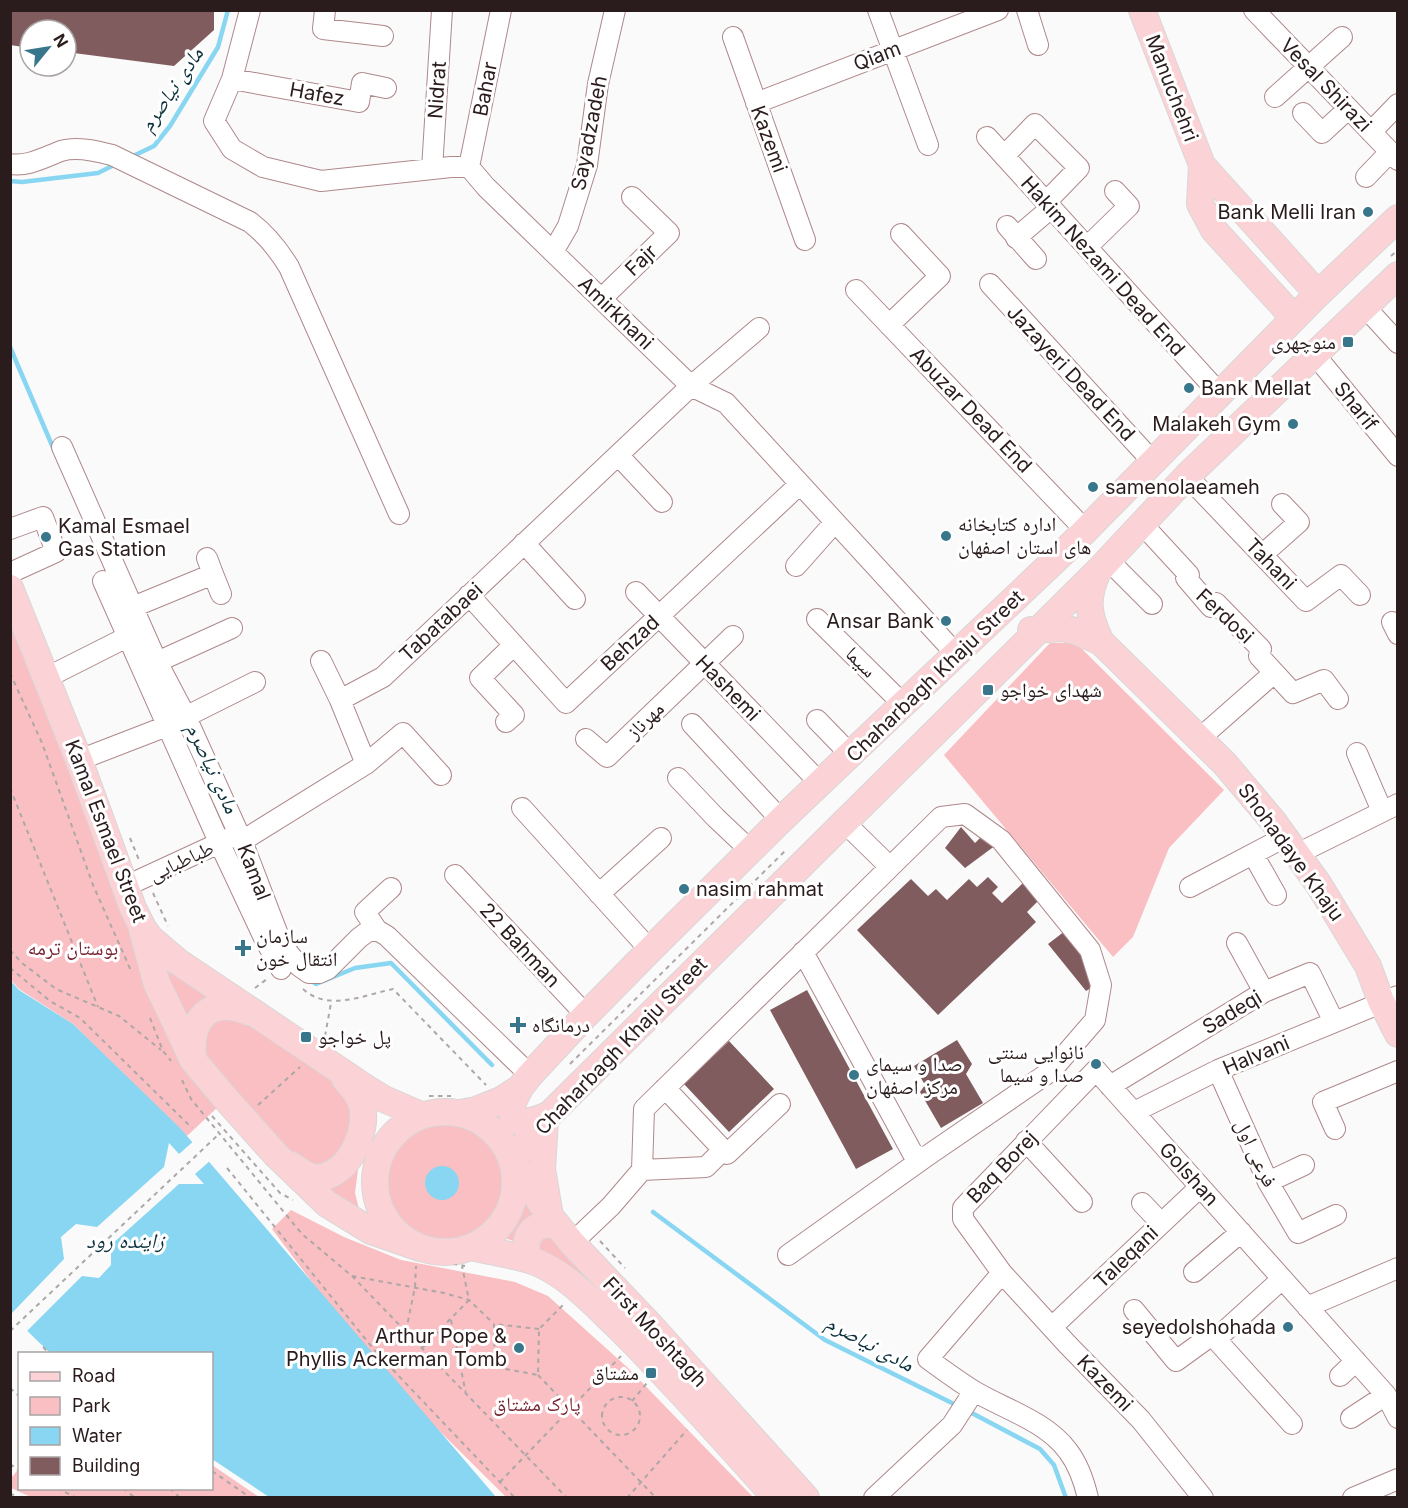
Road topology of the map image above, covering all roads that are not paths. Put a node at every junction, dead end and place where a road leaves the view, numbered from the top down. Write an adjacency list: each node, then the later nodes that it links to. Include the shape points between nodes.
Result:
1 (250, 10): 17 (street)
2 (325, 10): 11 (street, via 323,29)
3 (442, 10): 32 (street, Nidrat)
4 (501, 10): 31 (street, Bahar)
5 (615, 10): 41 (street, Sayadzadeh, via 598,84 587,165 568,226)
6 (878, 10): 15 (street)
7 (998, 10): 15 (street, Qiam)
8 (1027, 10): 14 (street)
9 (1254, 10): 16 (street, Vesal Shirazi)
10 (1146, 13): 30 (main road, Manuchehri)
11 (383, 36)
12 (733, 37): 20 (street, Kazemi)
13 (1342, 37): 16 (street)
14 (1038, 45)
15 (893, 50): 20 (street, Qiam); 26 (street)
16 (1308, 67): 19 (street); 22 (street, Vesal Shirazi)
17 (232, 79): 18 (street, Hafez, via 359,102 362,83); 32 (street, via 214,121 232,149 262,167 321,181)
18 (386, 88)
19 (1275, 97)
20 (756, 103): 39 (street, Kazemi)
21 (1398, 104): 24 (street)
22 (1348, 109): 23 (street, via 1322,133); 24 (street, Vesal Shirazi)
23 (1303, 113)
24 (1371, 132): 28 (street, Vesal Shirazi)
25 (987, 137): 27 (street, Hakim Nezami Dead End)
26 (928, 144)
27 (1004, 156): 36 (street, Hakim Nezami Dead End); 36 (street, via 1035,124 1079,168)
28 (1394, 156): 33 (street)
29 (10, 164): 64 (street, via 42,159 63,150 98,151 250,222 263,232 289,267)
30 (1202, 165): 45 (main road); 49 (main road, via 1200,204 1214,230)
31 (470, 167): 32 (street); 41 (street, Amirkhani)
32 (432, 170)
33 (1365, 177)
34 (1115, 191): 40 (street, via 1128,206)
35 (632, 197): 47 (street, Fajr, via 669,233)
36 (1049, 205): 40 (street, Hakim Nezami Dead End); 42 (street, via 1011,232)
37 (1398, 218): 45 (main road, Chaharbagh Khaju Street)
38 (901, 234): 50 (street, via 940,276)
39 (805, 240)
40 (1087, 248): 55 (street, Hakim Nezami Dead End)
41 (553, 252): 47 (street, Amirkhani)
42 (1036, 259)
43 (1398, 275): 48 (main road, Chaharbagh Khaju Street)
44 (990, 284): 59 (street, Jazayeri Dead End)
45 (1327, 287): 48 (main road, via 1344,275 1354,275 1368,286); 49 (main road, Chaharbagh Khaju Street)
46 (856, 290): 50 (street, Abuzar Dead End)
47 (601, 298): 54 (street, Amirkhani)
48 (1366, 305): 52 (street); 53 (main road, Chaharbagh Khaju Street)
49 (1294, 318): 55 (main road, Chaharbagh Khaju Street)
50 (889, 325): 68 (street, Abuzar Dead End)
51 (759, 328): 54 (street, Tabatabaei)
52 (1398, 343)
53 (1315, 355): 58 (street, Sharif); 60 (main road, Chaharbagh Khaju Street)
54 (691, 386): 57 (street, Tabatabaei); 61 (street, Amirkhani, via 726,403)
55 (1220, 394): 59 (main road, Chaharbagh Khaju Street)
56 (62, 447): 83 (street, Kamal)
57 (618, 455): 62 (street); 69 (street, Tabatabaei)
58 (1398, 456)
59 (1153, 462): 68 (main road, Chaharbagh Khaju Street)
60 (1187, 476): 66 (main road, Chaharbagh Khaju Street); 70 (street, Tahani)
61 (800, 484): 65 (street, Amirkhani); 84 (street, Behzad)
62 (662, 502)
63 (1282, 504): 70 (street, via 1299,522)
64 (399, 513)
65 (835, 522): 72 (street); 92 (street, Amirkhani)
66 (1143, 525): 71 (main road, Chaharbagh Khaju Street); 96 (street, Ferdosi, via 1189,575 1186,578 1211,607 1216,603 1261,649 1259,656)
67 (10, 529): 73 (street, via 43,517 56,552)
68 (1079, 537): 71 (main road); 81 (main road, Chaharbagh Khaju Street)
69 (524, 543): 78 (street, Tabatabaei); 80 (street)
70 (1262, 555): 79 (street, Tahani, via 1306,601 1341,575)
71 (1103, 565): 82 (street); 87 (main road, Chaharbagh Khaju Street); 90 (main road, via 1090,588 1089,603)
72 (796, 566)
73 (10, 573)
74 (103, 581): 88 (street)
75 (10, 588): 97 (main road, Kamal Esmael Street)
76 (636, 592): 84 (street, Hashemi)
77 (221, 594): 83 (street, via 210,566)
78 (469, 595): 91 (street, Behzad); 100 (street, Tabatabaei, via 383,677)
79 (1360, 595)
80 (575, 598)
81 (1011, 604): 87 (main road, via 1010,615 1016,625); 92 (main road, Chaharbagh Khaju Street)
82 (1152, 604)
83 (133, 607): 88 (street, Kamal)
84 (658, 616): 91 (street, Behzad, via 566,703); 95 (street, Hashemi)
85 (817, 619): 101 (street, سیما)
86 (232, 628): 94 (street)
87 (1036, 631): 90 (main road, via 1064,628); 119 (main road, Chaharbagh Khaju Street)
88 (135, 633): 94 (street, Kamal); 97 (street); 106 (street)
89 (733, 636): 95 (street)
90 (1101, 642): 108 (main road, Shohadaye Khaju)
91 (514, 645): 104 (street, via 480,678 514,715)
92 (957, 655): 101 (main road, Chaharbagh Khaju Street)
93 (321, 661): 100 (street)
94 (157, 662): 102 (street, Kamal)
95 (705, 664): 107 (street, مهرناز, via 607,757); 115 (street, Hashemi)
96 (1274, 673): 99 (street, Ferdosi, via 1293,693 1324,680); 108 (street)
97 (46, 678): 111 (main road, Kamal Esmael Street)
98 (255, 682): 102 (street)
99 (1338, 699)
100 (340, 700): 112 (street)
101 (904, 705): 110 (main road, Chaharbagh Khaju Street)
102 (186, 717): 106 (street); 120 (street, Kamal)
103 (818, 720): 110 (street)
104 (506, 722)
105 (692, 724): 118 (street)
106 (167, 726): 111 (street); 122 (street)
107 (586, 739)
108 (1199, 739): 123 (main road, Shohadaye Khaju, via 1225,764)
109 (1357, 753): 116 (street)
110 (851, 755): 115 (main road, Chaharbagh Khaju Street)
111 (80, 759): 128 (main road, Kamal Esmael Street)
112 (366, 764): 113 (street, via 403,733); 120 (street)
113 (441, 775)
114 (678, 778): 124 (street)
115 (820, 784): 118 (main road, Chaharbagh Khaju Street)
116 (1390, 807): 123 (street)
117 (522, 808): 131 (street)
118 (781, 820): 124 (main road, Chaharbagh Khaju Street)
119 (844, 822): 126 (street); 157 (main road, Chaharbagh Khaju Street)
120 (240, 838): 122 (street, طباطبایی); 134 (street, Kamal, via 282,945 298,966 309,973 328,969 359,938)
121 (661, 838): 131 (street)
122 (219, 842): 128 (street, طباطبایی); 138 (street)
123 (1291, 846): 125 (street); 140 (main road, Shohadaye Khaju)
124 (751, 851): 136 (main road, Chaharbagh Khaju Street)
125 (1253, 854): 129 (street); 132 (street)
126 (890, 867): 137 (street); 162 (street, via 940,818 965,814 1001,840 1090,950 1101,984 1095,1020 1051,1071)
127 (455, 875): 141 (street, 22 Bahman)
128 (135, 882): 133 (main road, Kamal Esmael Street)
129 (1190, 887)
130 (391, 888): 134 (street, via 366,912)
131 (599, 894): 136 (street)
132 (1276, 895)
133 (141, 925): 142 (main road, Kamal Esmael Street, via 177,961); 146 (main road)
134 (377, 930): 150 (street)
135 (1237, 943): 139 (street)
136 (650, 950): 141 (main road, Chaharbagh Khaju Street)
137 (803, 952): 152 (street); 162 (street, via 913,1154)
138 (281, 969)
139 (1264, 992): 143 (street, Sadeqi, via 1310,973); 151 (street, Sadeqi)
140 (1389, 998): 143 (street, Halvani); 144 (main road, Shohadaye Khaju)
141 (586, 1015): 150 (main road, Chaharbagh Khaju Street)
142 (263, 1017): 145 (main road, Kamal Esmael Street); 146 (main road, via 236,1006 215,1007 203,1016 193,1033)
143 (1334, 1022): 148 (street, Halvani)
144 (1398, 1034)
145 (329, 1056): 155 (main road, Kamal Esmael Street, via 384,1099); 161 (main road, via 362,1103 358,1144 333,1173 320,1177 302,1173)
146 (184, 1062): 161 (main road, via 225,1098)
147 (1096, 1070): 151 (street, Golshan); 159 (street, Baq Borej)
148 (1218, 1070): 156 (street, Halvani); 166 (street, فرعی اول)
149 (1398, 1071): 158 (street, via 1323,1102)
150 (525, 1081): 153 (main road, Chaharbagh Khaju Street, via 501,1100 476,1110); 157 (main road, via 513,1102 512,1113 517,1121)
151 (1110, 1086): 156 (street, Golshan)
152 (665, 1088): 160 (street); 165 (street, via 644,1109)
153 (456, 1104): 155 (main road, via 440,1111); 163 (main road, via 497,1135)
154 (780, 1104): 160 (street, via 727,1154)
155 (421, 1105): 175 (main road, via 390,1137 375,1173 378,1204 384,1218)
156 (1134, 1112): 167 (street, Golshan)
157 (548, 1117): 163 (main road, Chaharbagh Khaju Street); 172 (main road, via 542,1169)
158 (1335, 1129)
159 (1026, 1141): 168 (street); 180 (street, Baq Borej, via 963,1208 963,1219)
160 (723, 1150): 165 (street, via 706,1167)
161 (276, 1155): 175 (main road, via 312,1191 346,1217)
162 (924, 1158): 174 (street)
163 (512, 1161): 172 (main road, First Moshtagh); 176 (main road, via 515,1186 509,1212)
164 (1304, 1165): 166 (street)
165 (642, 1170): 172 (street, via 611,1206)
166 (1268, 1182): 170 (street, فرعی اول, via 1298,1233)
167 (1200, 1187): 171 (street, Taleqani); 173 (street, Golshan)
168 (1082, 1203)
169 (1142, 1203): 171 (street)
170 (1336, 1215)
171 (1161, 1223): 184 (street, Taleqani)
172 (566, 1228): 177 (main road, via 545,1224 534,1228 525,1249); 196 (main road, First Moshtagh)
173 (1241, 1232): 179 (street); 181 (street, Golshan)
174 (788, 1255)
175 (421, 1257): 176 (main road, via 454,1252)
176 (475, 1258): 177 (main road, First Moshtagh)
177 (529, 1260): 195 (main road, First Moshtagh, via 554,1272 602,1311)
178 (1398, 1268): 182 (street)
179 (1194, 1272)
180 (1002, 1273): 184 (street, Kazemi); 188 (street, via 928,1359)
181 (1282, 1279): 182 (street, Golshan); 185 (street)
182 (1307, 1306): 186 (street, Golshan)
183 (1134, 1310): 185 (street, via 1176,1361 1212,1335)
184 (1052, 1327): 199 (street, Kazemi, via 1141,1420)
185 (1216, 1339): 192 (street)
186 (1356, 1361): 187 (street); 189 (street, Golshan)
187 (1340, 1376)
188 (974, 1391): 197 (street, via 952,1425); 198 (street, via 1056,1438 1078,1467)
189 (1386, 1395): 190 (street); 191 (street, Golshan)
190 (1351, 1418)
191 (1398, 1418)
192 (1292, 1424)
193 (1398, 1479): 194 (street)
194 (1380, 1492): 200 (street)
195 (776, 1497)
196 (806, 1497)
197 (874, 1497)
198 (1088, 1497)
199 (1203, 1497)
200 (1353, 1497)

